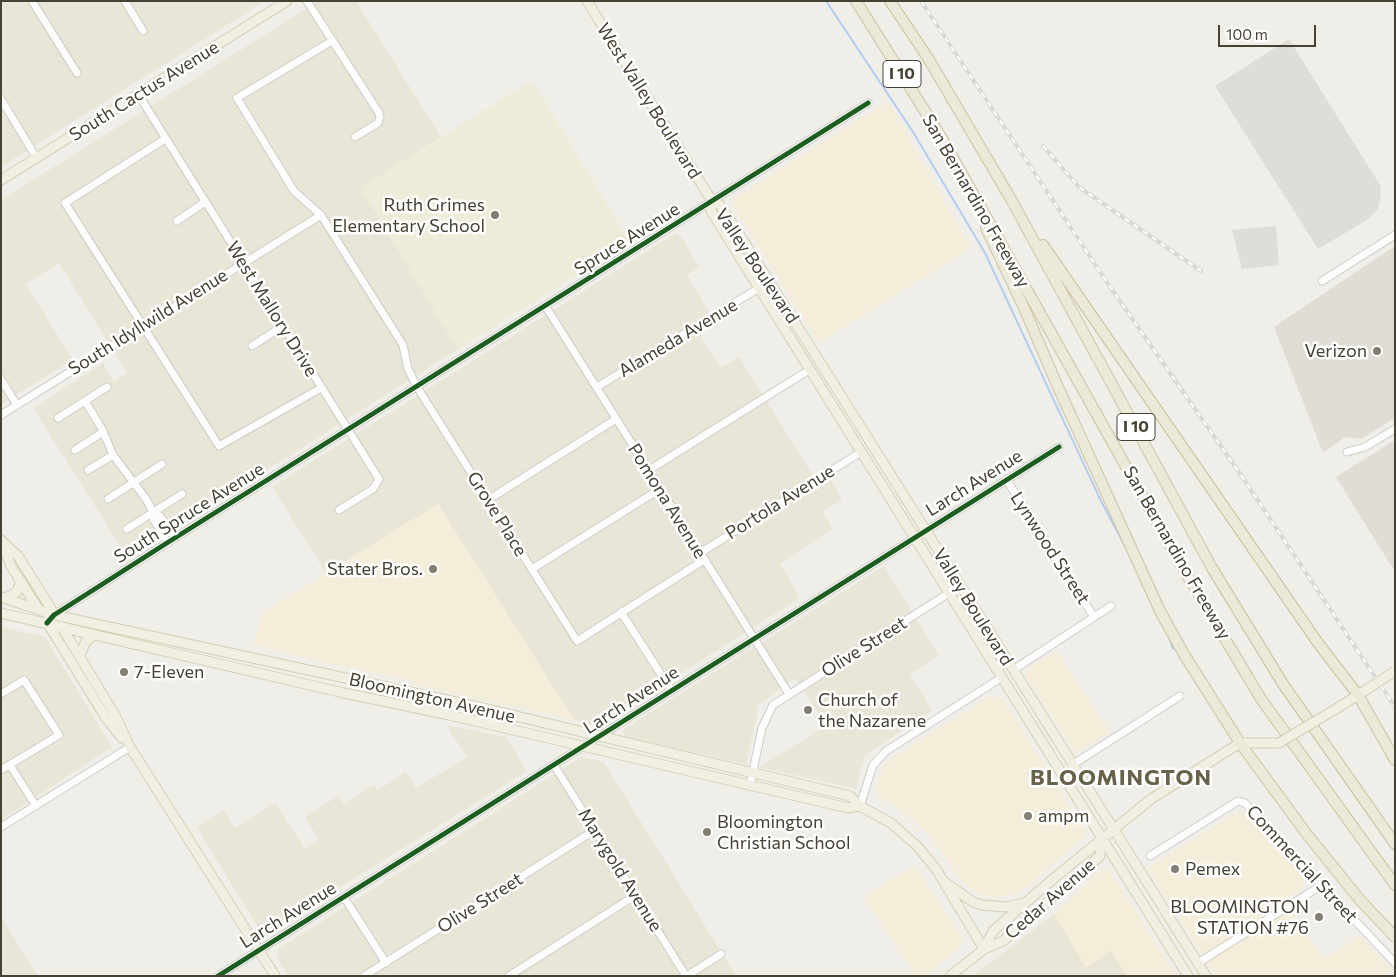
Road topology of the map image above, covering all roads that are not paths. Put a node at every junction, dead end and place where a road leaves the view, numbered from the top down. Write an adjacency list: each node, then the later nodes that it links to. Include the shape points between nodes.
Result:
1 (32, 1): 10 (street)
2 (125, 1): 8 (street)
3 (287, 1): 11 (main road, South Cactus Avenue)
4 (307, 1): 9 (street)
5 (587, 1): 19 (main road, West Valley Boulevard)
6 (856, 1): 16 (highway, San Bernardino Freeway / I 10)
7 (890, 1): 20 (highway, San Bernardino Freeway / I 10, via 928,58)
8 (143, 31)
9 (332, 41): 14 (street, via 379,113 379,121); 22 (street, Grove Place, via 237,98 294,191)
10 (77, 73)
11 (138, 94): 15 (street, West Mallory Drive); 17 (main road, South Cactus Avenue)
12 (1, 99): 17 (street)
13 (868, 103): 19 (street, Spruce Avenue)
14 (355, 137)
15 (165, 139): 21 (street, West Mallory Drive); 29 (street, via 65,203)
16 (947, 147): 98 (highway, via 949,162 1024,308 1160,611); 118 (highway, San Bernardino Freeway / I 10, via 1185,572 1261,699)
17 (36, 157): 18 (main road, South Cactus Avenue)
18 (1, 180)
19 (712, 201): 27 (main road, Valley Boulevard, via 711,211); 28 (street, Spruce Avenue); 63 (main road, Valley Boulevard, via 720,205)
20 (1012, 201): 92 (highway, via 1318,642); 114 (highway, San Bernardino Freeway / I 10, via 1212,568 1283,684)
21 (205, 202): 23 (street); 25 (street, West Mallory Drive)
22 (321, 216): 25 (street, South Idyllwild Avenue); 35 (street, Grove Place, via 403,345 408,369)
23 (177, 221)
24 (1395, 235): 26 (street)
25 (243, 262): 29 (street, South Idyllwild Avenue); 30 (street, West Mallory Drive)
26 (1322, 281)
27 (759, 288): 32 (main road, Valley Boulevard); 37 (street, Alameda Avenue)
28 (546, 307): 35 (street, Spruce Avenue); 37 (street, Pomona Avenue)
29 (143, 324): 36 (street, via 219,446); 39 (street, South Idyllwild Avenue)
30 (283, 326): 31 (street); 36 (street, West Mallory Drive)
31 (252, 346)
32 (809, 370): 48 (main road, Valley Boulevard); 53 (street)
33 (1, 379): 39 (street)
34 (107, 386): 38 (street)
35 (417, 387): 43 (street, Spruce Avenue); 59 (street, Grove Place)
36 (321, 388): 43 (street, West Mallory Drive)
37 (597, 388): 42 (street, Pomona Avenue)
38 (85, 401): 41 (street); 45 (street)
39 (17, 405): 40 (street, South Idyllwild Avenue)
40 (1, 415)
41 (58, 418)
42 (616, 419): 53 (street, Pomona Avenue); 59 (street)
43 (349, 429): 60 (street, West Mallory Drive, via 379,479 373,489); 65 (street, South Spruce Avenue)
44 (1395, 429): 49 (street, via 1366,447)
45 (103, 432): 47 (street); 50 (street)
46 (1059, 447): 54 (street, Larch Avenue)
47 (75, 450)
48 (861, 452): 64 (main road, Valley Boulevard); 68 (street, Portola Avenue)
49 (1348, 452)
50 (112, 454): 52 (street); 55 (street)
51 (162, 464): 55 (street)
52 (88, 470)
53 (648, 470): 56 (street, Pomona Avenue)
54 (1006, 479): 63 (street, Larch Avenue); 78 (street, Lynwood Street)
55 (135, 483): 58 (street); 61 (street)
56 (660, 489): 68 (street, Pomona Avenue); 69 (street)
57 (182, 494): 61 (street)
58 (108, 499)
59 (488, 500): 69 (street, Grove Place)
60 (339, 510)
61 (153, 512): 62 (street); 65 (street, via 160,516); 67 (street, via 154,520)
62 (127, 529)
63 (924, 530): 64 (street, Larch Avenue); 87 (main road, Valley Boulevard)
64 (914, 536): 71 (main road, Valley Boulevard); 82 (street, Larch Avenue)
65 (175, 538): 67 (street, South Spruce Avenue)
66 (1, 541): 70 (main road); 77 (main road, via 18,556)
67 (168, 542): 77 (street, South Spruce Avenue)
68 (702, 556): 75 (street, Portola Avenue); 82 (street, Pomona Avenue)
69 (532, 569): 83 (street, Grove Place)
70 (21, 581): 72 (main road, via 16,592); 74 (main road)
71 (949, 593): 89 (main road, Valley Boulevard); 94 (street, Olive Street)
72 (4, 598): 74 (main road, Bloomington Avenue)
73 (1111, 606): 78 (street)
74 (38, 608): 77 (main road, Bloomington Avenue); 79 (main road)
75 (621, 612): 83 (street, Portola Avenue); 91 (street)
76 (1, 613): 79 (main road, Bloomington Avenue)
77 (54, 615): 79 (street, South Spruce Avenue); 80 (main road); 85 (main road, Bloomington Avenue)
78 (1094, 616): 87 (street)
79 (47, 623): 80 (main road, Bloomington Avenue); 99 (main road, via 106,718)
80 (62, 628): 81 (main road, Bloomington Avenue); 84 (main road)
81 (95, 635): 84 (main road, via 83,645); 86 (main road, Bloomington Avenue)
82 (753, 638): 91 (street, Larch Avenue); 94 (street, Pomona Avenue)
83 (577, 641)
84 (80, 655): 99 (main road)
85 (291, 668): 86 (main road, via 273,669 250,664); 90 (main road, Bloomington Avenue)
86 (244, 670): 96 (main road, Bloomington Avenue)
87 (1013, 670): 104 (main road, Valley Boulevard)
88 (1395, 671): 92 (main road, bridge)
89 (1001, 678): 109 (street, via 882,754 873,765); 113 (main road, Valley Boulevard)
90 (401, 690): 96 (main road); 97 (main road, Bloomington Avenue)
91 (671, 690): 97 (street, Larch Avenue)
92 (1362, 692): 98 (main road, bridge, via 1279,743); 101 (highway)
93 (1, 694): 103 (street, via 24,680 59,735)
94 (789, 694): 106 (street, Olive Street, via 773,705 765,719)
95 (1180, 696): 104 (street)
96 (397, 705): 100 (main road, Bloomington Avenue)
97 (598, 737): 100 (street, Larch Avenue); 106 (main road, Bloomington Avenue)
98 (1240, 743): 112 (main road, Cedar Avenue, via 1151,799); 122 (highway, via 1318,848)
99 (130, 747): 108 (street); 124 (main road)
100 (582, 748): 102 (street, Larch Avenue); 107 (main road, Bloomington Avenue)
101 (1395, 760)
102 (554, 764): 111 (street, Marygold Avenue); 120 (street, Larch Avenue)
103 (10, 765): 105 (street); 108 (street)
104 (1072, 765): 112 (main road, Valley Boulevard)
105 (1, 770)
106 (753, 772): 107 (street, Olive Street); 109 (main road, Bloomington Avenue, via 850,796)
107 (750, 785): 109 (main road, Bloomington Avenue, via 848,808)
108 (36, 806): 110 (street)
109 (860, 806): 116 (main road, Bloomington Avenue, via 904,834 927,857)
110 (1, 827)
111 (595, 830): 119 (street, Marygold Avenue); 126 (street, Olive Street)
112 (1112, 830): 113 (main road, Cedar Avenue); 127 (main road, Valley Boulevard)
113 (1102, 839): 121 (main road, Cedar Avenue); 123 (main road, Cedar Avenue, via 1100,856 1002,941); 129 (main road, Valley Boulevard)
114 (1395, 844)
115 (1150, 856): 117 (street, Commercial Street, via 1238,801 1245,803)
116 (943, 881): 121 (main road, via 982,905 1006,907); 123 (main road, Bloomington Avenue)
117 (1322, 885): 127 (street); 128 (street, Commercial Street)
118 (1395, 885)
119 (636, 896): 133 (street); 134 (street, Marygold Avenue)
120 (344, 897): 124 (street, Larch Avenue); 126 (street)
121 (1026, 902): 123 (main road, Cedar Avenue, via 993,931)
122 (1395, 937)
123 (984, 949): 135 (main road, Cedar Avenue)
124 (259, 950): 130 (street, Larch Avenue); 131 (main road)
125 (721, 954): 134 (street)
126 (386, 962): 132 (street, Olive Street)
127 (1198, 963): 136 (main road, Valley Boulevard)
128 (1395, 963)
129 (1188, 975)
130 (218, 976)
131 (275, 976)
132 (364, 976)
133 (509, 976)
134 (686, 976)
135 (950, 976)
136 (1206, 976)

